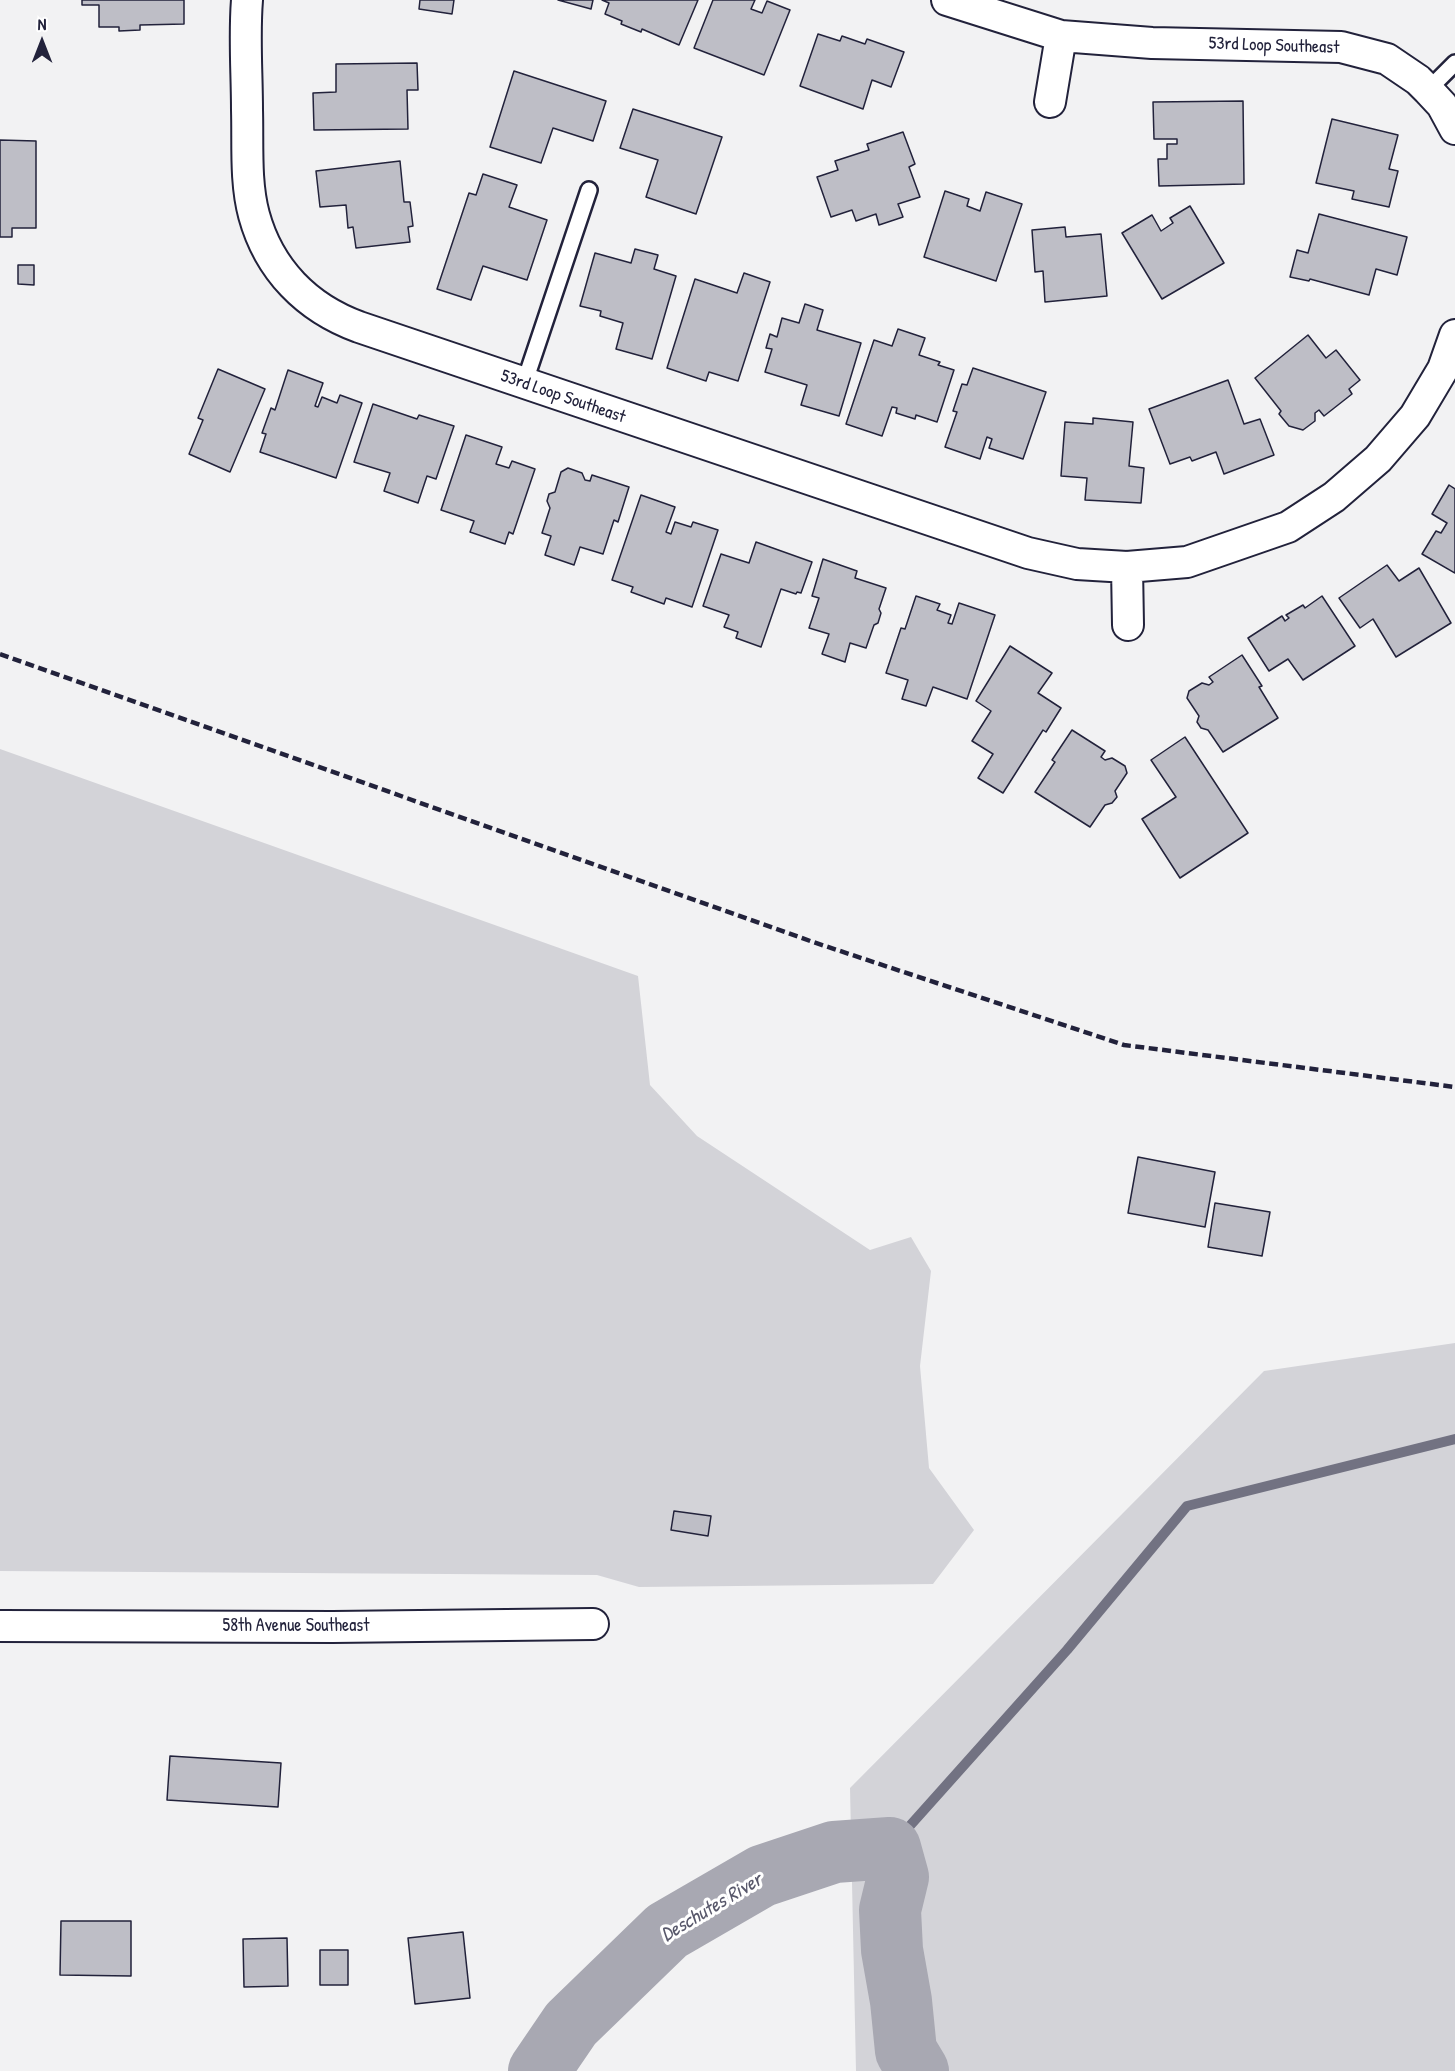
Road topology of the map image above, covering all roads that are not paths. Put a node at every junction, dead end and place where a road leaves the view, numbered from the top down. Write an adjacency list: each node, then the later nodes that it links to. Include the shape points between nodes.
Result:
1 (247, 0): 10 (street, 53rd Loop Southeast, via 249,176 254,215 285,276 308,300 335,318)
2 (946, 0): 3 (street, 53rd Loop Southeast)
3 (1061, 36): 5 (street, 53rd Loop Southeast, via 1152,43 1341,47 1387,59); 6 (street)
4 (1455, 63): 5 (lane)
5 (1428, 90): 7 (street, 53rd Loop Southeast)
6 (1050, 102)
7 (1455, 129)
8 (589, 190): 10 (lane)
9 (1455, 335): 11 (street, 53rd Loop Southeast, via 1443,369 1415,416 1378,459 1334,497 1288,527 1239,545 1188,562)
10 (524, 384): 11 (street, 53rd Loop Southeast, via 1028,553 1077,564)
11 (1127, 567): 12 (street)
12 (1128, 625)
13 (593, 1624): 14 (street, 58th Avenue Southeast)
14 (0, 1626)

